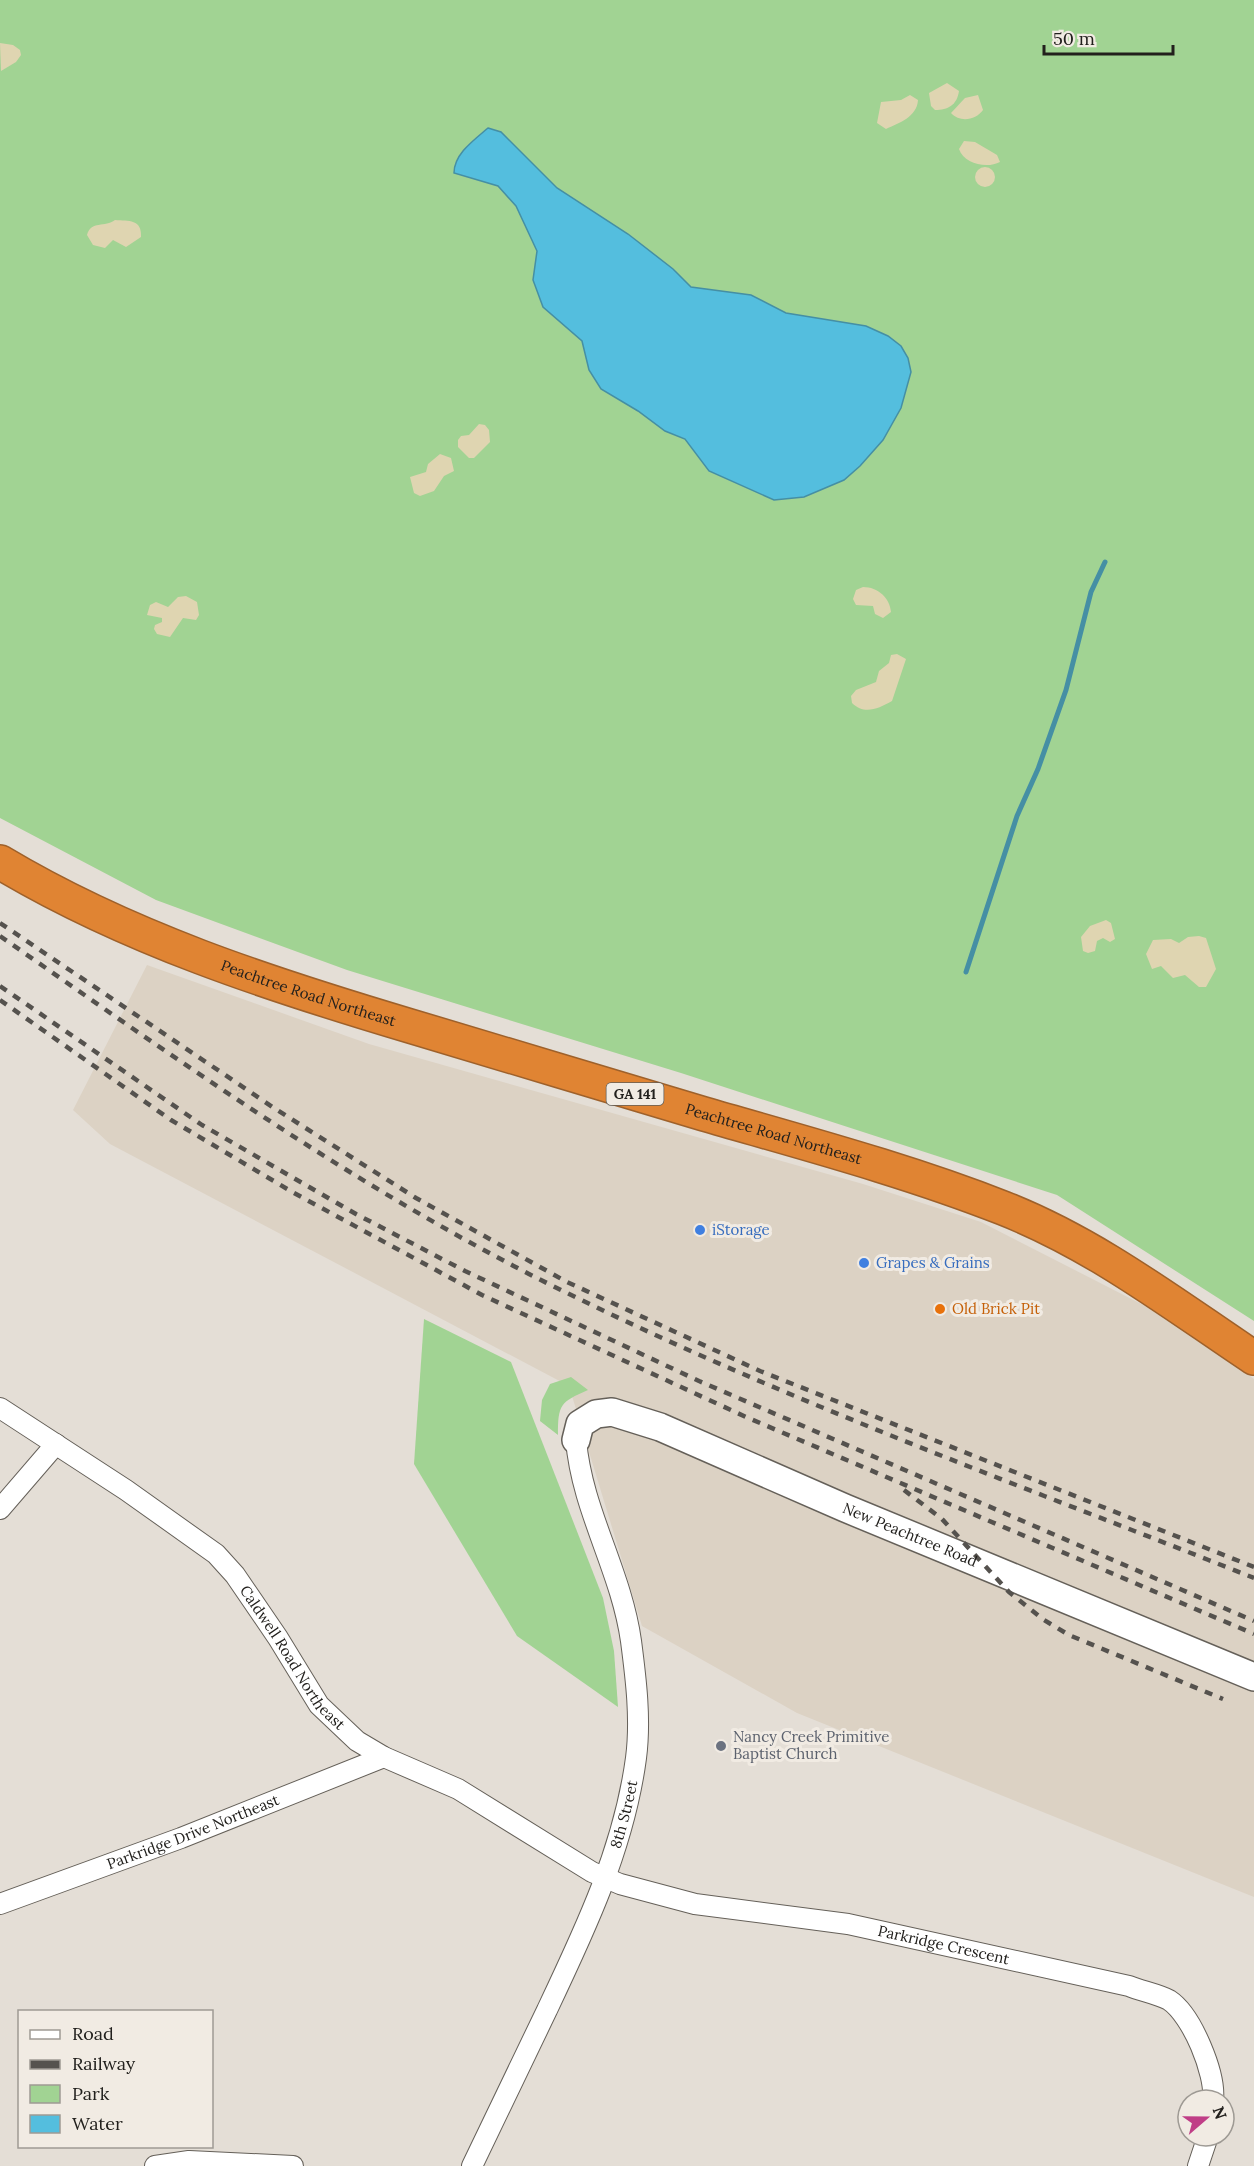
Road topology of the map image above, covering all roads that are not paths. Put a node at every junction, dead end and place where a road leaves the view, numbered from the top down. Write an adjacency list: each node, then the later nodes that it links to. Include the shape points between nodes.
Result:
1 (0, 862): 2 (highway, Peachtree Road Northeast / GA 141, via 33,882 161,942 244,975 564,1074 866,1161 1005,1209 1097,1255 1181,1306)
2 (1254, 1358)
3 (0, 1408): 5 (street, Caldwell Road Northeast)
4 (576, 1440): 7 (street, New Peachtree Road, via 580,1424 596,1414 612,1412 660,1427); 9 (street, 8th Street, via 579,1472 626,1612 637,1693 636,1758)
5 (56, 1444): 6 (street); 8 (street, Caldwell Road Northeast, via 216,1554 278,1638 319,1705 357,1741)
6 (0, 1509)
7 (1254, 1677)
8 (384, 1757): 9 (street, Caldwell Road Northeast, via 458,1789); 10 (street, Parkridge Drive Northeast, via 181,1838)
9 (606, 1879): 11 (street, Parkridge Crescent, via 695,1904 848,1924 1129,1986 1170,2001 1196,2033); 15 (street, 8th Street)
10 (0, 1904)
11 (1214, 2088)
12 (1204, 2148): 16 (street)
13 (155, 2166): 14 (street, via 189,2161)
14 (294, 2166)
15 (472, 2166)
16 (1198, 2166)

